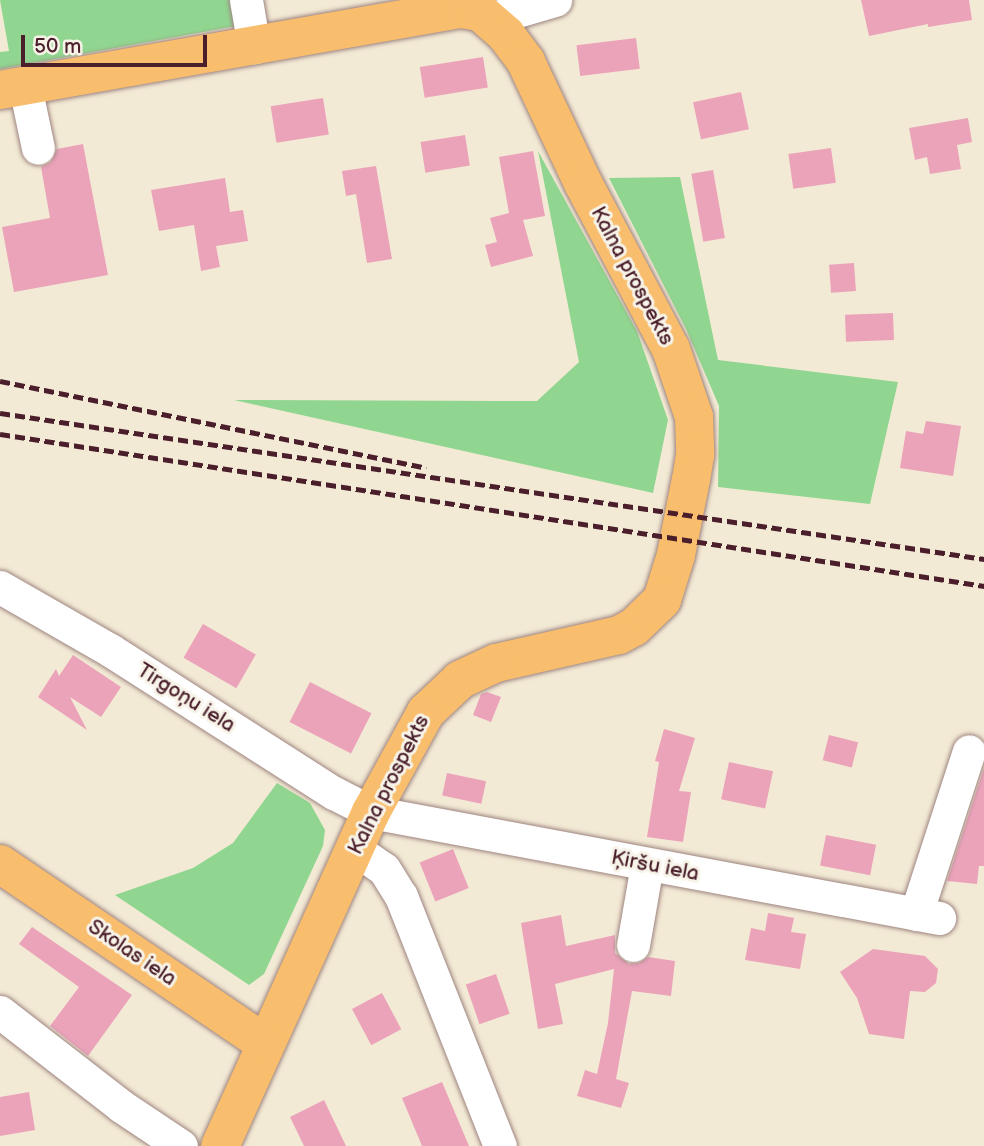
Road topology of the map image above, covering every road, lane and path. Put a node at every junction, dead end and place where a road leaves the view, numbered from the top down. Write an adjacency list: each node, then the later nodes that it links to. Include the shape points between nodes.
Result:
1 (246, 0): 4 (street)
2 (555, 0): 3 (street)
3 (470, 9): 4 (main road); 9 (main road, Kalna prospekts, via 526,62 583,183 671,349 694,417 695,455 676,555 662,600 619,635 496,663 446,690 426,712)
4 (254, 47): 5 (main road)
5 (13, 88): 6 (street)
6 (38, 148)
7 (0, 587): 9 (street, Tirgoņu iela)
8 (969, 751): 12 (street, Ķiršu iela, via 927,916)
9 (371, 812): 10 (main road, Kalna prospekts); 12 (street, Ķiršu iela)
10 (355, 849): 15 (main road, Kalna prospekts); 18 (street, via 384,869 401,895)
11 (0, 864): 15 (main road, Skolas iela)
12 (647, 865): 13 (street)
13 (633, 945)
14 (0, 1013): 16 (street)
15 (264, 1043): 17 (main road, Kalna prospekts)
16 (181, 1146)
17 (220, 1146)
18 (499, 1146)

